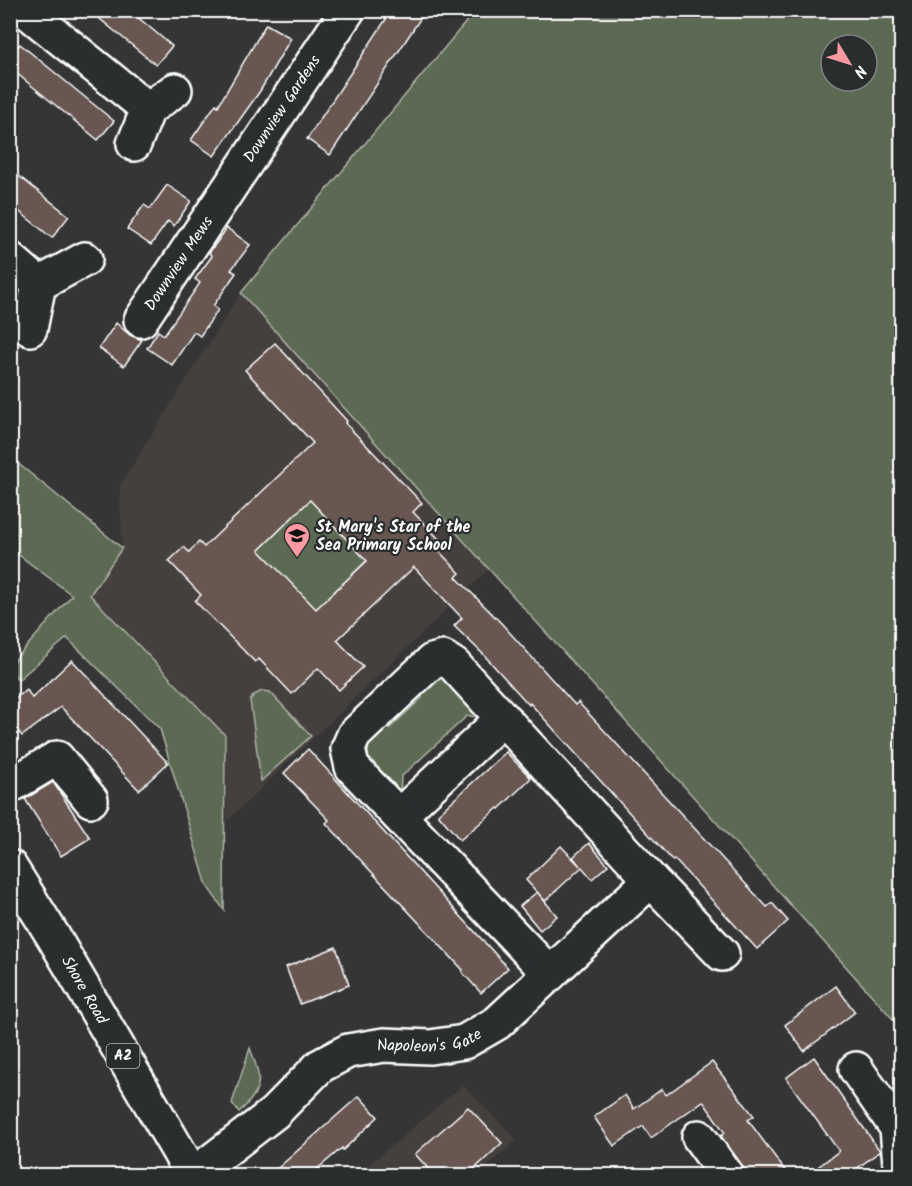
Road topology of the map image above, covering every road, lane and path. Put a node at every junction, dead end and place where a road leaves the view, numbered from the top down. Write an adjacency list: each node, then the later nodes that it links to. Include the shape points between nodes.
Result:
1 (25, 10): 4 (street)
2 (348, 10): 6 (street, Downview Gardens)
3 (175, 90): 4 (street)
4 (148, 109): 5 (street)
5 (135, 144)
6 (218, 208): 10 (street, Downview Mews)
7 (10, 259): 9 (street)
8 (85, 260): 9 (street)
9 (39, 284): 11 (street)
10 (141, 320)
11 (30, 329)
12 (503, 718): 15 (street); 15 (street, via 454,664 443,658 432,662 354,735 348,749 352,767); 17 (street)
13 (10, 786): 14 (street, via 57,758)
14 (91, 800)
15 (399, 816): 19 (street)
16 (10, 867): 22 (street, Shore Road / A2)
17 (651, 880): 18 (street); 19 (street, Napoleon's Gate)
18 (722, 954)
19 (550, 974): 22 (street, Napoleon's Gate, via 497,1023 464,1042 430,1047 384,1045 348,1051 320,1066 274,1113)
20 (856, 1069): 24 (street, via 897,1128)
21 (699, 1137): 23 (street)
22 (193, 1175)
23 (727, 1176)
24 (901, 1176)

